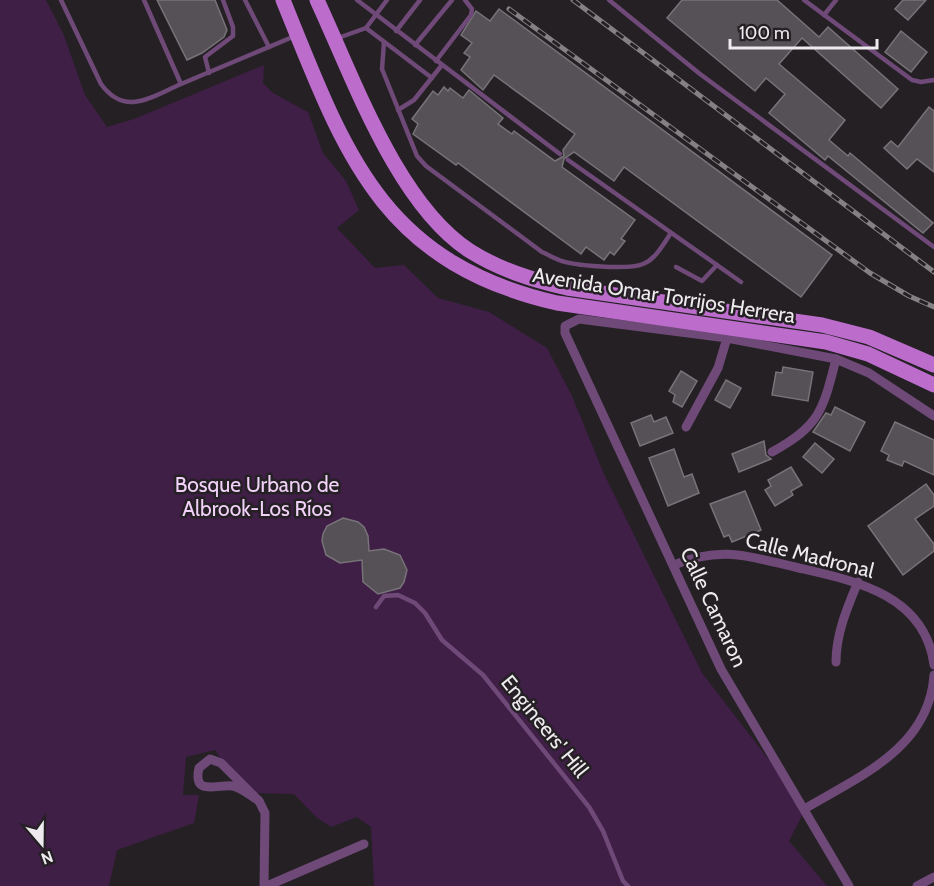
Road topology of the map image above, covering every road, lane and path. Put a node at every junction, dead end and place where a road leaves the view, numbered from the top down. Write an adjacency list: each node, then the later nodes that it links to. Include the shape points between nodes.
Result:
1 (61, 0): 29 (lane, via 108,94 119,102 141,101)
2 (144, 0): 29 (lane)
3 (223, 0): 26 (lane, via 233,36 205,57)
4 (245, 0): 23 (lane)
5 (283, 0): 19 (main road, Avenida Omar Torrijos Herrera)
6 (317, 0): 20 (main road, Avenida Omar Torrijos Herrera)
7 (357, 0): 16 (lane)
8 (387, 0): 16 (lane)
9 (420, 0): 18 (lane)
10 (452, 0): 22 (lane)
11 (465, 0): 24 (lane, via 472,9 471,15)
12 (609, 0): 34 (lane, via 700,74)
13 (804, 0): 15 (lane)
14 (836, 0): 15 (lane)
15 (824, 15): 28 (lane, via 912,81)
16 (375, 16): 17 (lane); 18 (lane)
17 (366, 27): 20 (lane); 21 (lane)
18 (396, 31): 22 (lane)
19 (297, 35): 23 (lane); 41 (main road, Avenida Omar Torrijos Herrera, via 347,149 369,185 394,216 455,266 522,295 557,303 825,342 868,354)
20 (335, 39): 40 (main road, Avenida Omar Torrijos Herrera, via 388,152 415,198 468,250 501,268 567,288 822,325 869,338)
21 (384, 42): 27 (lane); 30 (lane, via 382,69)
22 (415, 45): 24 (lane)
23 (269, 47): 26 (lane)
24 (436, 61): 25 (lane)
25 (442, 65): 27 (lane); 31 (lane)
26 (209, 73): 29 (lane)
27 (432, 78): 30 (lane, via 414,100)
28 (934, 80)
29 (181, 84)
30 (398, 110): 33 (lane, via 411,143 426,166 542,252 560,261 645,264)
31 (560, 154)
32 (568, 159): 33 (lane)
33 (671, 233): 35 (lane)
34 (934, 247)
35 (717, 265): 36 (lane, via 702,281); 37 (lane)
36 (676, 267)
37 (741, 282)
38 (727, 338): 39 (street); 43 (street, via 718,368); 45 (street, Calle Camaron, via 579,320 565,326)
39 (836, 359): 42 (street, via 869,373); 44 (street, via 817,418 796,439)
40 (934, 365)
41 (934, 386)
42 (934, 416)
43 (686, 427)
44 (772, 452)
45 (674, 566): 46 (street, Calle Madronal, via 699,555 727,553); 52 (street, Calle Camaron, via 721,669)
46 (858, 582): 48 (street, via 836,645); 49 (street, Calle Madronal, via 885,593 914,618 932,650)
47 (376, 607): 56 (lane, Engineers' Hill, via 384,596 398,595 415,603 442,640 483,675 589,807)
48 (836, 662)
49 (934, 665)
50 (934, 675): 52 (street, via 925,715 905,744 858,778)
51 (259, 801): 51 (street, via 235,786 206,788 198,777 199,768 205,761 218,760); 55 (street, via 265,813)
52 (806, 808): 57 (street, Calle Camaron)
53 (364, 844): 55 (street)
54 (934, 877): 58 (street)
55 (265, 886)
56 (628, 886)
57 (849, 886)
58 (917, 886)

